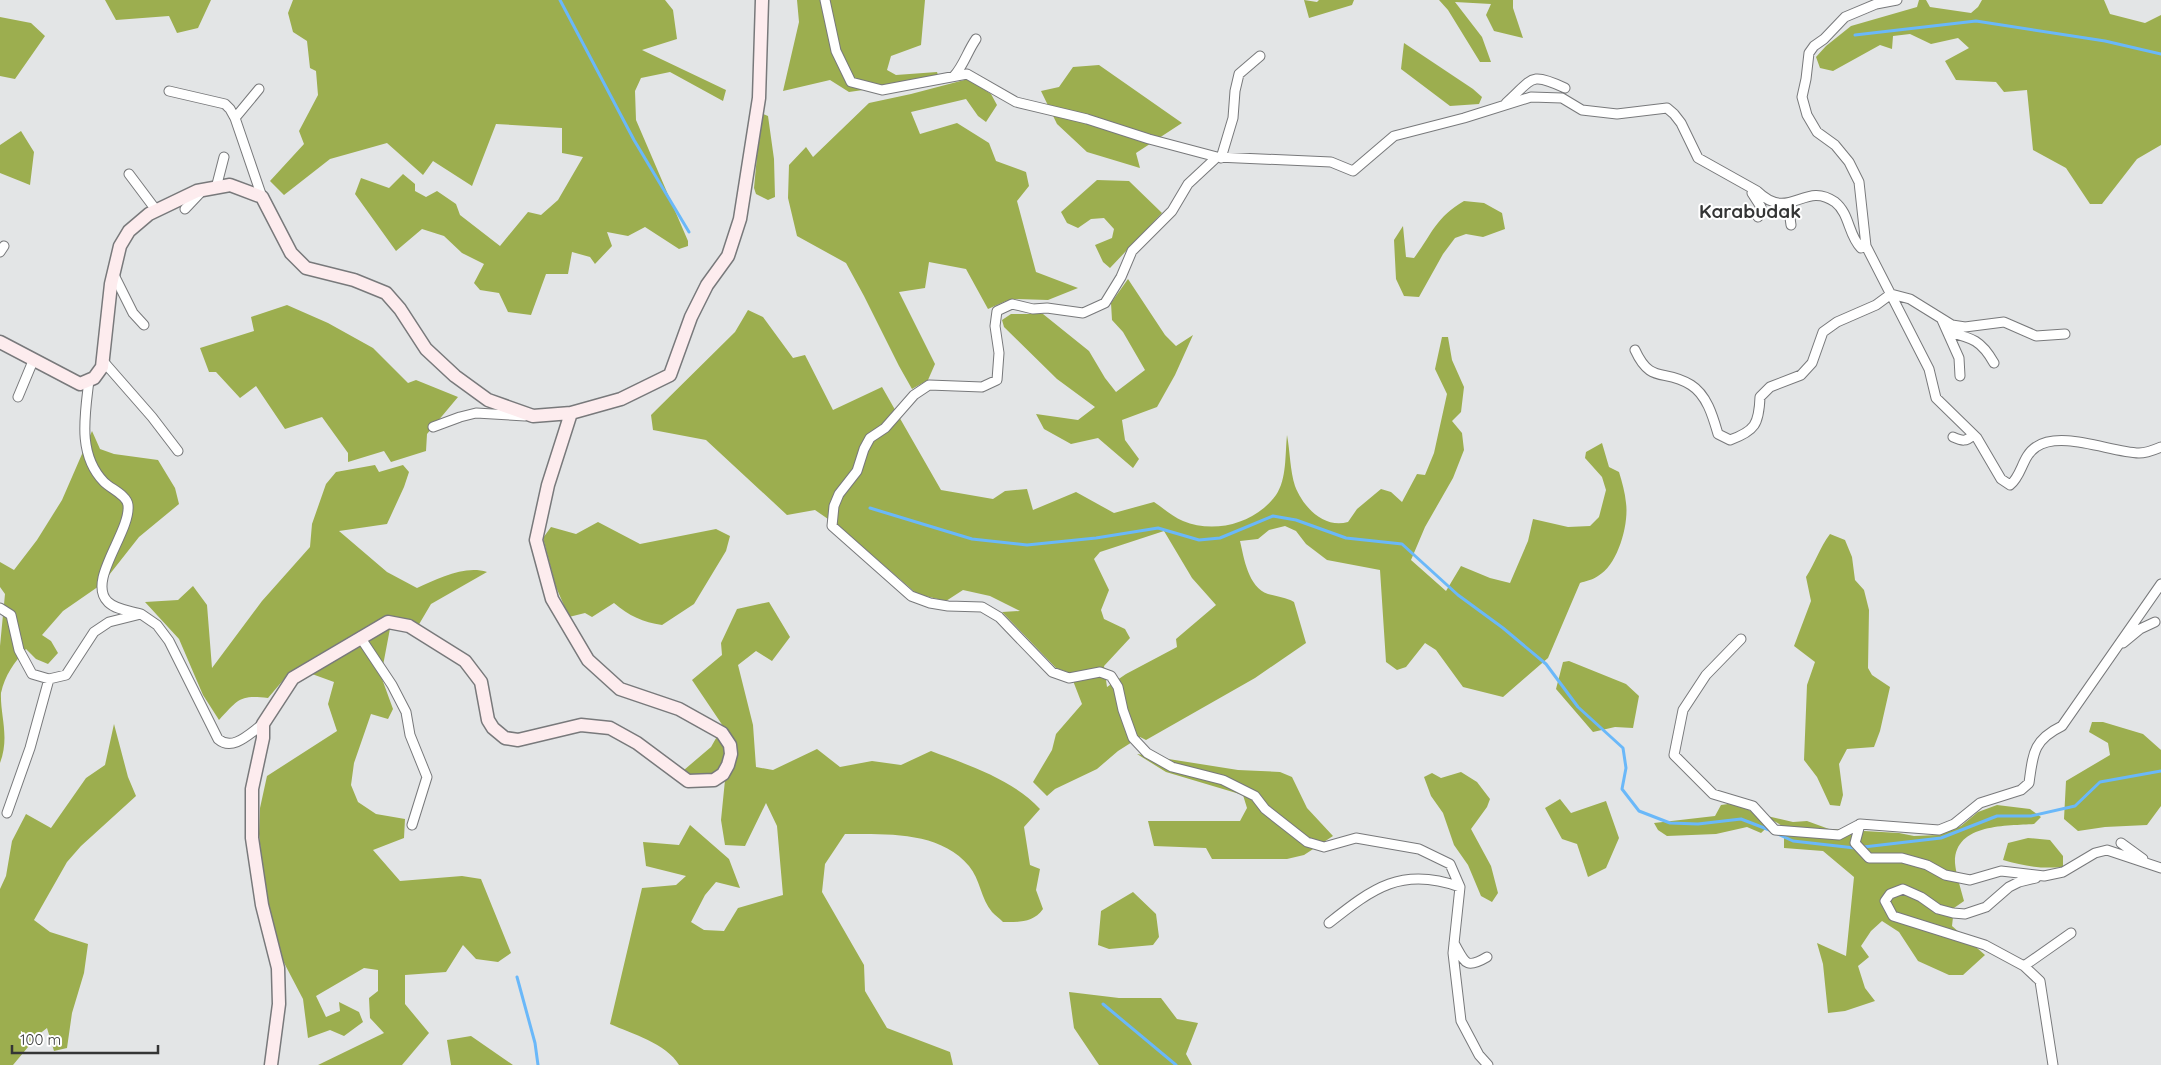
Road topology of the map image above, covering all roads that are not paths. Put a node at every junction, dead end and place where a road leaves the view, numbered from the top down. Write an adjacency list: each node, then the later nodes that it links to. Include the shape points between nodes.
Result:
1 (762, 0): 38 (street, via 759,98 740,219 728,256 707,285 691,317 670,375 621,399)
2 (825, 0): 6 (street, via 836,52 850,82 882,90)
3 (1897, 0): 23 (street, via 1869,6 1845,17 1814,46 1809,53 1802,97 1817,132 1835,145 1859,182)
4 (976, 39): 6 (street)
5 (1260, 56): 12 (street, via 1239,74 1233,118)
6 (954, 76): 12 (street, via 967,74 1016,102)
7 (1565, 88): 10 (street, via 1541,77 1533,78)
8 (259, 90): 11 (street)
9 (169, 91): 11 (street, via 225,104)
10 (1502, 106): 12 (street, via 1394,136 1353,172 1331,162); 15 (street, via 1531,97 1562,98 1582,110 1617,114 1667,108 1681,123 1698,158)
11 (235, 118): 17 (street)
12 (1219, 157): 63 (street, via 1188,184 1172,211 1132,251 1106,303 1083,313 1012,304 998,311 995,326 999,353 997,380 982,387 929,385 914,395 885,428 870,438 857,471 837,500 832,526 911,596 948,606 982,607 999,617 1052,672 1069,678 1100,672 1111,676 1118,687 1122,710 1133,738 1148,753 1172,767 1223,780 1255,796 1265,809 1307,842 1324,847 1356,838 1419,849 1450,864)
13 (224, 158): 16 (street)
14 (129, 174): 20 (street)
15 (1740, 181): 18 (street, via 1775,204); 21 (street, via 1757,198 1761,207)
16 (210, 189): 17 (street, via 230,185); 19 (street); 20 (street, via 197,191)
17 (262, 197): 39 (street, via 291,253 306,268 386,292 426,349 456,376 488,400)
18 (1788, 203): 22 (street); 23 (street, via 1812,195 1835,202 1845,212 1854,241 1861,248)
19 (185, 209)
20 (156, 210): 24 (street, via 129,231 120,246)
21 (1758, 217)
22 (1791, 225)
23 (1866, 246): 25 (street)
24 (114, 274): 27 (street, via 133,313); 33 (street)
25 (1891, 294): 26 (street, via 1910,299); 31 (street, via 1824,332 1812,363 1801,375 1770,387 1760,398 1759,418 1749,433 1730,440 1718,434 1709,406 1692,385 1672,376 1650,372); 41 (street, via 1929,370 1936,398)
26 (1941, 318): 28 (street); 29 (street, via 1952,325 1965,327 2004,322 2036,336)
27 (144, 325)
28 (1948, 332): 34 (street, via 1980,343); 35 (street, via 1959,358)
29 (2065, 334)
30 (0, 342): 32 (street)
31 (1635, 350)
32 (33, 361): 36 (street, via 80,384); 37 (street)
33 (103, 361): 36 (street, via 94,378); 44 (street)
34 (1994, 362)
35 (1960, 376)
36 (88, 380): 49 (street, via 83,431 90,460 103,481 126,498 128,506 102,578 102,592 116,607)
37 (18, 398)
38 (571, 413): 39 (street); 51 (street, via 548,485 536,540 552,599 588,660 620,689 679,709 722,733 730,745 723,774 714,780 688,781 610,728 581,725 518,740 505,738 488,720 480,682 466,661 409,626 388,622)
39 (533, 416): 40 (street, via 476,413)
40 (433, 427)
41 (1974, 435): 42 (street, via 1967,441); 43 (street, via 2001,479 2010,485 2033,448 2044,442 2066,441 2139,453)
42 (1953, 437)
43 (2161, 447)
44 (178, 451)
45 (2161, 584): 47 (street)
46 (2161, 599): 47 (street)
47 (2148, 604): 53 (street)
48 (0, 608): 54 (street, via 10,616 19,650 32,674)
49 (142, 614): 54 (street, via 109,622 94,632 66,675); 55 (street, via 157,625 169,641 218,739 224,744 232,744)
50 (2155, 622): 53 (street, via 2140,629)
51 (360, 637): 55 (street, via 293,678); 58 (street, via 406,712 410,735 427,777)
52 (1741, 639): 57 (street, via 1706,675 1683,710 1674,755 1713,794 1753,806 1775,830 1840,835)
53 (2110, 655): 57 (street, via 2062,726 2048,733 2036,747 2029,784 1980,803 1954,824 1939,830)
54 (49, 679): 56 (street, via 30,748)
55 (263, 724): 69 (street, via 252,789 252,838 262,905 278,968 279,1004)
56 (7, 813)
57 (1860, 824): 62 (street, via 1855,843 1869,858 1902,858 1970,880 2001,871)
58 (412, 825)
59 (2121, 843): 60 (street)
60 (2151, 866): 61 (street); 62 (street, via 2107,850 2095,853 2062,872)
61 (2161, 868)
62 (2044, 876): 68 (street, via 2009,887 1986,907 1965,914 1938,909 1903,889 1890,894 1885,901 1893,916 1985,945)
63 (1460, 887): 64 (street, via 1439,879 1407,879 1382,886 1362,897); 66 (street)
64 (1329, 923)
65 (2071, 934): 68 (street)
66 (1454, 943): 67 (street, via 1470,964); 70 (street, via 1461,1021)
67 (1487, 957)
68 (2024, 966): 71 (street, via 2040,982)
69 (271, 1065)
70 (1488, 1065)
71 (2053, 1065)

